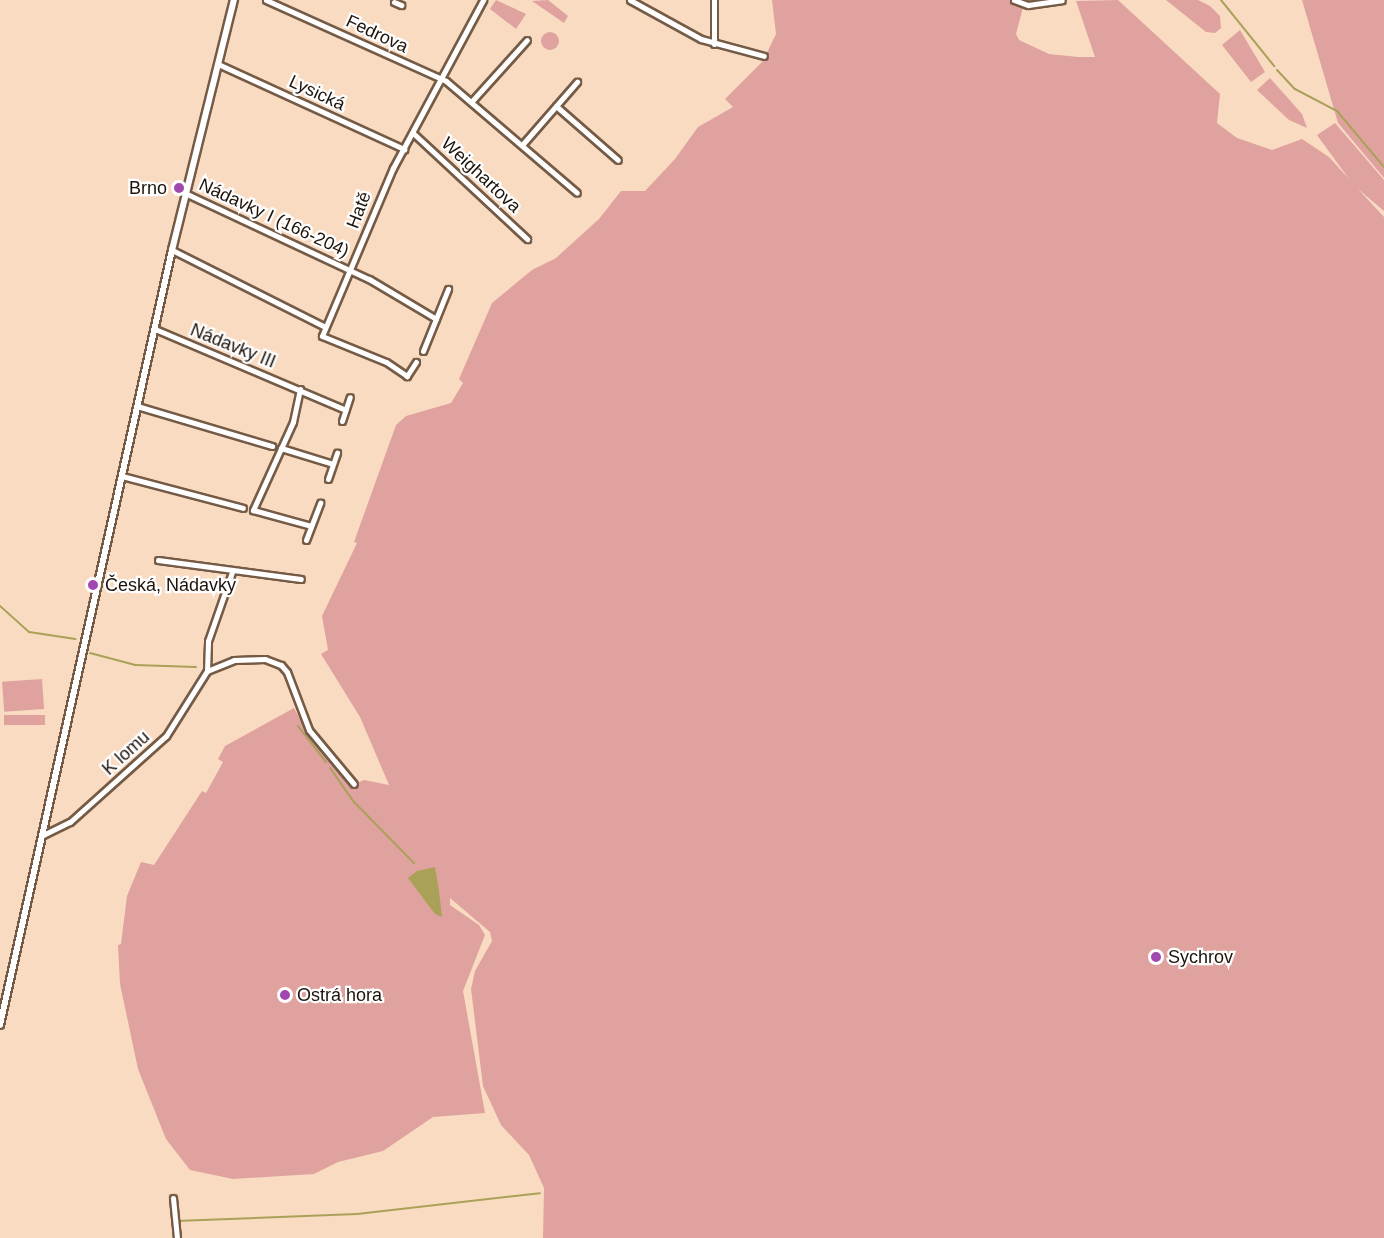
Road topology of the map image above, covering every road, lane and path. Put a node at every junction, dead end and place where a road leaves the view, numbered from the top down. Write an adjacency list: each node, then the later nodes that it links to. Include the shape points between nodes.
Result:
1 (234, 0): 13 (street)
2 (266, 0): 14 (street, Fedrova)
3 (483, 0): 14 (street, Hatě)
4 (630, 0): 11 (street)
5 (714, 0): 11 (street)
6 (1014, 0): 7 (street, via 1023,7)
7 (1062, 0)
8 (393, 1): 9 (street)
9 (401, 5)
10 (527, 40): 16 (street)
11 (714, 44): 12 (street)
12 (764, 56)
13 (218, 64): 20 (street, Lysická); 22 (street)
14 (443, 80): 16 (street, Fedrova); 18 (street, Hatě)
15 (577, 82): 17 (street)
16 (472, 101): 19 (street, Fedrova)
17 (556, 106): 19 (street); 21 (street)
18 (413, 133): 20 (street, Hatě); 24 (street, Weighartova)
19 (522, 145): 23 (street, Fedrova)
20 (404, 149): 26 (street, Hatě, via 379,197)
21 (618, 160)
22 (185, 193): 25 (street); 26 (street, Nádavky I (166-204))
23 (577, 194)
24 (527, 239)
25 (172, 250): 29 (street); 30 (street)
26 (351, 270): 28 (street, Nádavky I (166-204)); 29 (street, Hatě)
27 (448, 289): 28 (street)
28 (436, 319): 31 (street)
29 (326, 327): 32 (street, via 322,336 386,362 407,376)
30 (154, 329): 33 (street, Nádavky III); 35 (street)
31 (423, 351)
32 (416, 362)
33 (300, 389): 36 (street, Nádavky III); 39 (street, via 293,422)
34 (350, 397): 36 (street)
35 (137, 405): 38 (street); 42 (street)
36 (346, 410): 37 (street)
37 (342, 421)
38 (272, 446)
39 (281, 448): 41 (street); 46 (street, via 253,510)
40 (337, 453): 41 (street)
41 (333, 464): 43 (street)
42 (122, 476): 45 (street); 53 (street)
43 (328, 479)
44 (321, 503): 46 (street)
45 (243, 508)
46 (311, 526): 47 (street)
47 (306, 540)
48 (158, 560): 49 (street)
49 (232, 572): 50 (street); 51 (street, via 208,641)
50 (301, 579)
51 (207, 671): 52 (street, via 234,660 265,659 281,665 309,730); 53 (street, K lomu, via 157,746 63,827)
52 (354, 784)
53 (43, 835): 54 (street)
54 (0, 1025)
55 (173, 1198): 56 (street)
56 (177, 1238)

